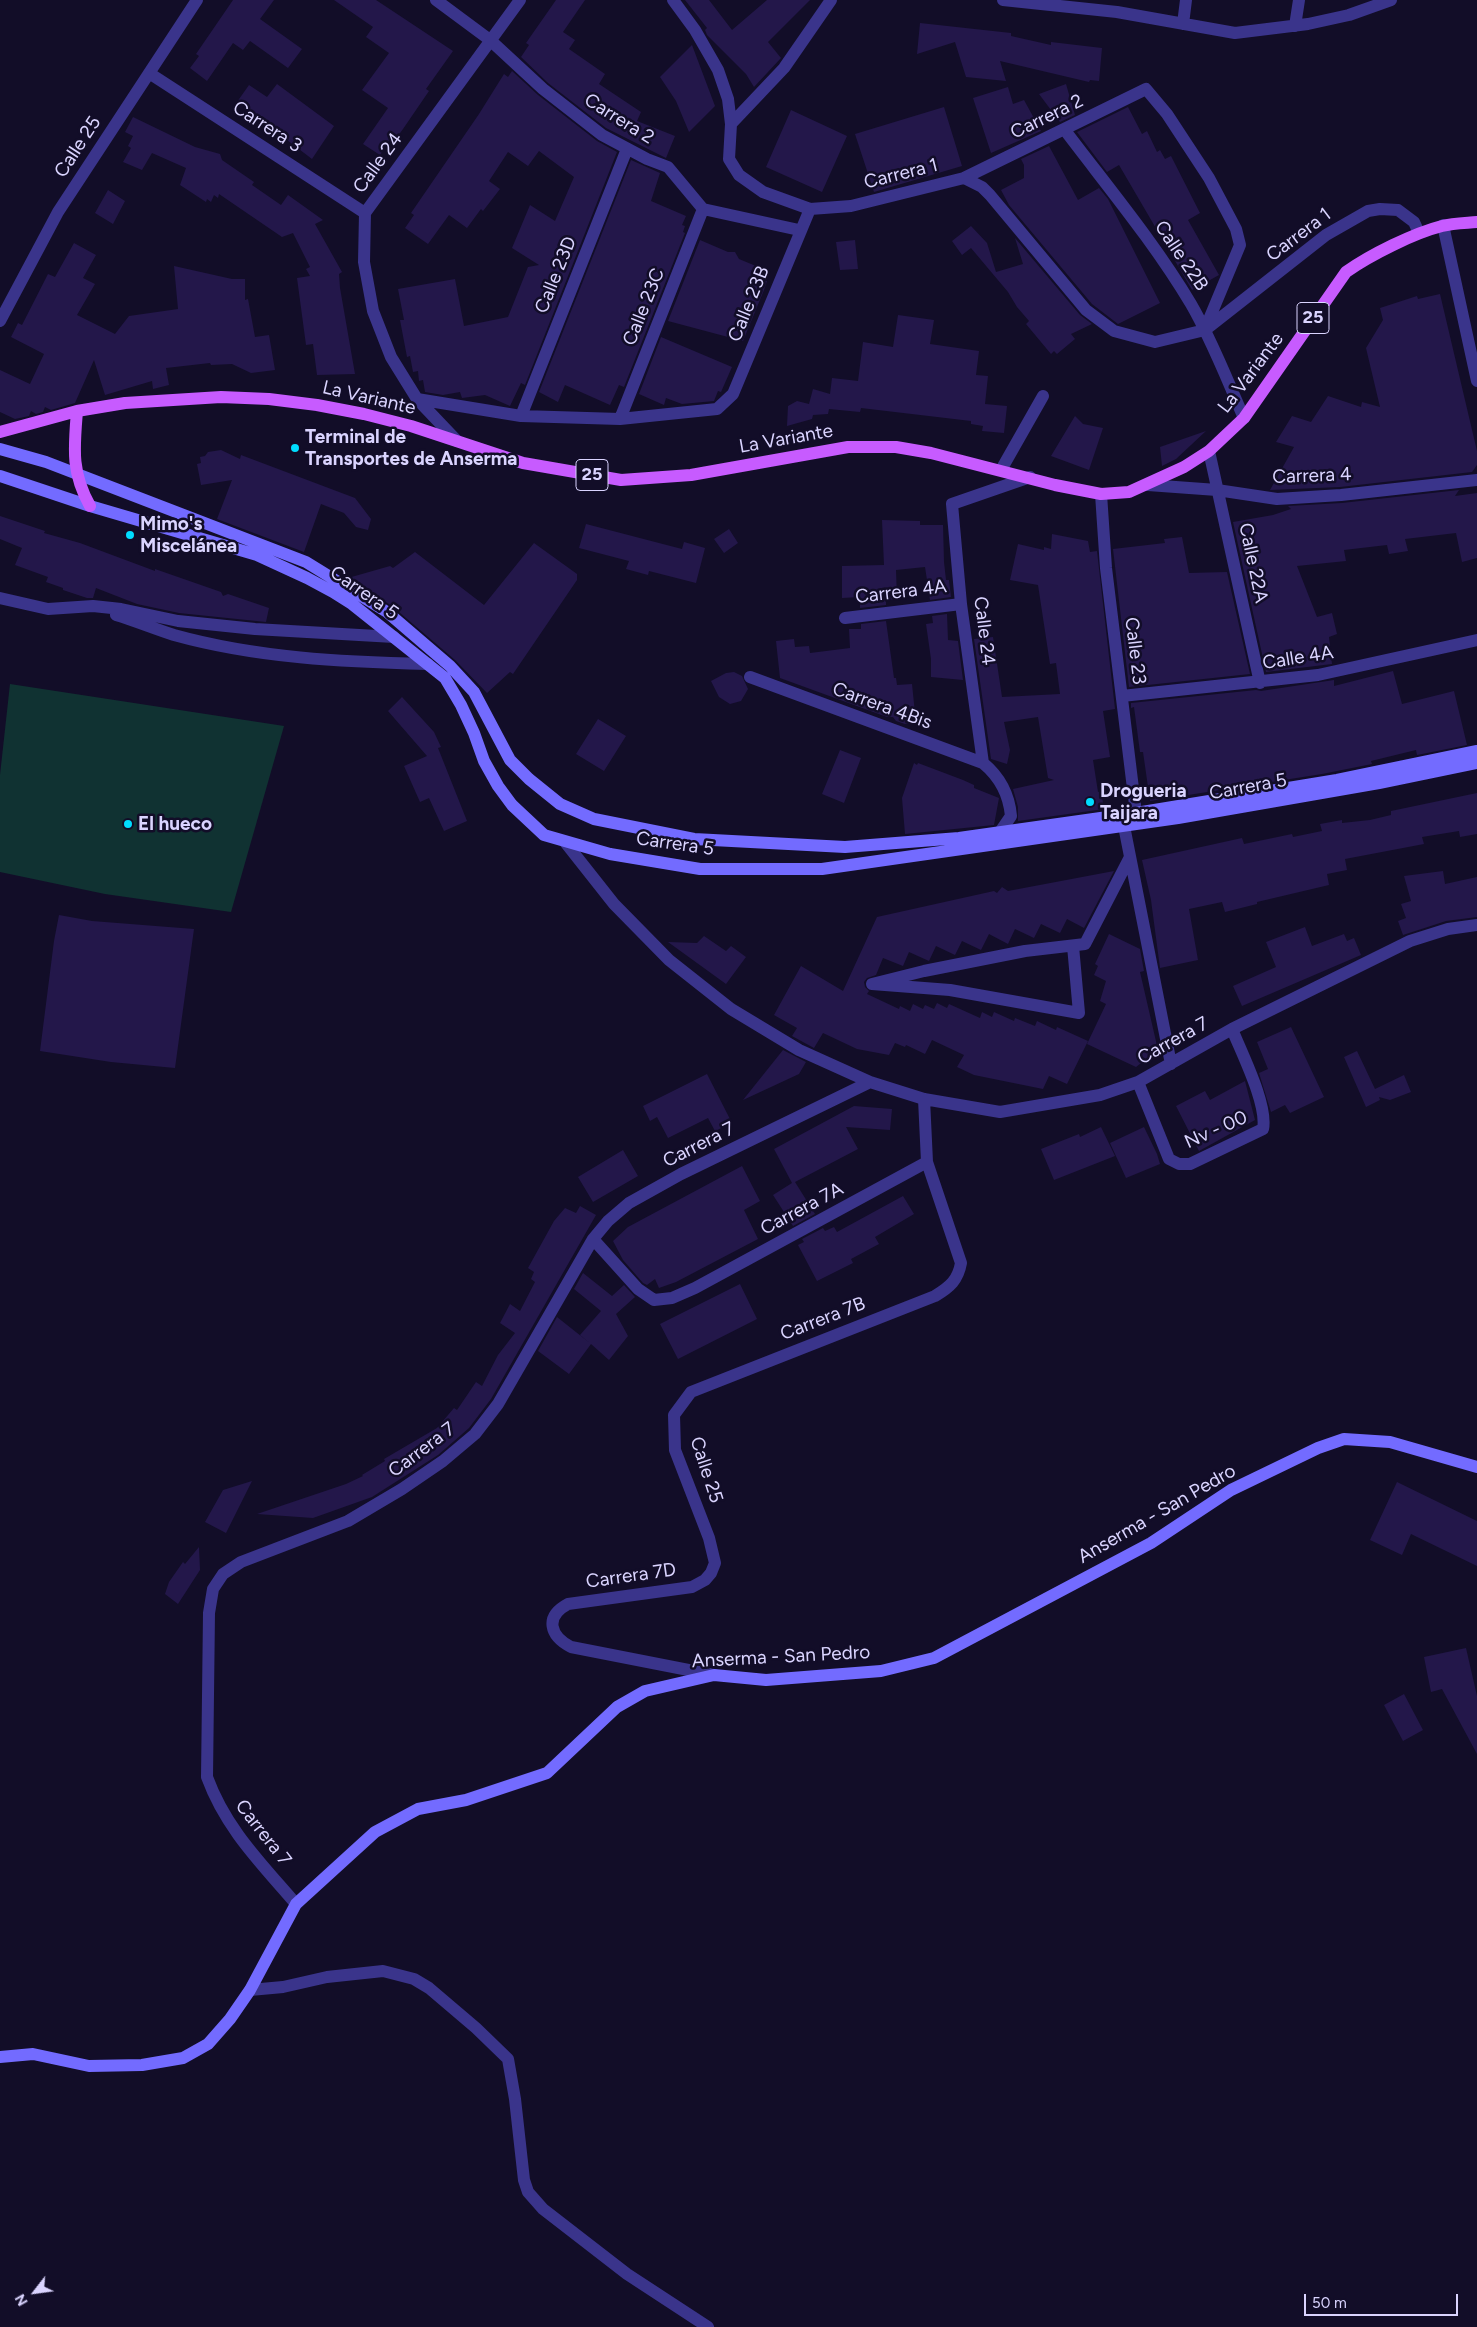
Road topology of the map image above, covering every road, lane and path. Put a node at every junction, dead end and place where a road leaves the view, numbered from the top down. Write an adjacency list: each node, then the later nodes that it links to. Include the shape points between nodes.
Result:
1 (197, 0): 14 (street, Calle 25)
2 (436, 0): 13 (street, Carrera 2)
3 (520, 0): 13 (street, Calle 24)
4 (672, 0): 16 (street, Carrera 1, via 695,30 718,70 728,99)
5 (831, 0): 16 (street, via 784,68)
6 (1003, 0): 10 (street)
7 (1186, 0): 11 (street)
8 (1299, 0): 12 (street)
9 (1391, 0): 12 (street, via 1349,15)
10 (1118, 6): 11 (street)
11 (1183, 24): 12 (street, via 1236,33)
12 (1295, 26)
13 (490, 40): 18 (street, Carrera 2, via 543,89 602,135); 22 (street, Calle 24)
14 (149, 73): 22 (street, Carrera 3); 27 (street, Calle 25, via 58,212)
15 (1146, 89): 17 (street, Carrera 2); 28 (street, Carrera 1, via 1167,114 1209,178 1236,229 1240,246)
16 (731, 124): 21 (street, Carrera 1, via 729,160 739,175 763,192)
17 (1064, 129): 19 (street, Carrera 2); 28 (street, Calle 22B, via 1152,245)
18 (627, 149): 20 (street, Carrera 2, via 668,167); 33 (street, Calle 23D)
19 (964, 178): 21 (street, Carrera 1, via 851,206); 28 (street, Carrera 1, via 990,195 1086,310 1114,331 1155,342)
20 (703, 209): 25 (street); 35 (street, Calle 23C)
21 (810, 209): 25 (street, Calle 23B)
22 (365, 213): 31 (street, Calle 24, via 364,262 373,311 391,357)
23 (1477, 222): 24 (main road, La Variante / 25)
24 (1443, 225): 26 (main road, La Variante / 25); 29 (street)
25 (799, 230): 35 (street, Calle 23B, via 733,394 716,409)
26 (1419, 233): 28 (street, Carrera 1, via 1414,222 1398,210 1368,211 1326,235); 34 (main road, La Variante / 25, via 1346,272)
27 (0, 321)
28 (1205, 330): 34 (street, Calle 22B)
29 (1477, 381)
30 (1043, 396): 40 (street)
31 (417, 399): 33 (street); 37 (street, Calle 24)
32 (77, 411): 36 (main road, La Variante / 25); 37 (main road, La Variante / 25, via 173,398 269,399 364,414); 41 (main road)
33 (521, 416): 35 (street)
34 (1244, 418): 39 (main road, La Variante / 25)
35 (620, 419)
36 (0, 432)
37 (458, 442): 40 (main road, La Variante / 25, via 523,463 622,480 691,475 848,446 922,451)
38 (0, 449): 41 (street, Carrera 5, via 46,462)
39 (1208, 451): 45 (main road, La Variante / 25); 46 (street, Calle 22A)
40 (1001, 470): 43 (main road, La Variante / 25)
41 (76, 475): 48 (main road); 64 (street, Carrera 5, via 306,562 387,612 450,666 474,692 510,760 528,779 560,804 594,819 694,839 845,847)
42 (0, 476): 48 (street, Carrera 5)
43 (1030, 477): 47 (main road, La Variante / 25); 50 (street, Calle 24, via 952,504)
44 (1477, 480): 46 (street, Carrera 4, via 1278,499)
45 (1148, 486): 46 (street, Carrera 4); 47 (main road, La Variante / 25, via 1129,492)
46 (1217, 490): 57 (street, Calle 22A)
47 (1101, 494): 58 (street, Calle 23, via 1106,568)
48 (90, 506): 53 (street, Carrera 5, via 274,563 333,592)
49 (0, 598): 51 (street, via 48,609)
50 (961, 604): 52 (street, Carrera 4A); 61 (street, Calle 24)
51 (93, 606): 53 (street, via 255,629); 55 (street, via 174,635 258,653 343,662)
52 (845, 618)
53 (394, 637): 55 (street, Carrera 5)
54 (1477, 640): 57 (street, Calle 4A, via 1318,675)
55 (428, 664): 65 (street, Carrera 5, via 445,678 461,705 484,761 512,805 544,835)
56 (750, 677): 61 (street, Carrera 4Bis)
57 (1260, 683): 58 (street, Calle 4A)
58 (1122, 696): 62 (street, Calle 23)
59 (1477, 751): 62 (street, Carrera 5, via 1337,780)
60 (1477, 762): 63 (street, Carrera 5)
61 (982, 763): 64 (street, Carrera 4Bis, via 998,776 1009,800 1011,816)
62 (1136, 813): 64 (street, Carrera 5)
63 (1124, 826): 65 (street, Carrera 5, via 822,869 700,869 610,854); 66 (street)
64 (1000, 832)
65 (566, 842): 71 (street, Carrera 7, via 614,904 669,960 731,1009 799,1050)
66 (1130, 856): 68 (street, via 1085,944); 70 (street)
67 (1477, 925): 69 (street, Carrera 7, via 1448,929 1410,941)
68 (1072, 946): 68 (street, via 1025,951 872,984 950,990 1079,1012)
69 (1232, 1029): 70 (street, Carrera 7); 72 (street, Nv - 00, via 1262,1105 1263,1129 1190,1164 1179,1164 1169,1159)
70 (1171, 1064): 72 (street, Carrera 7)
71 (870, 1082): 73 (street, Carrera 7); 75 (street, Carrera 7, via 681,1174 629,1203)
72 (1138, 1082): 73 (street, Carrera 7, via 1100,1095 1000,1112)
73 (924, 1099): 74 (street)
74 (928, 1162): 75 (street, Carrera 7A, via 672,1298 654,1300 638,1289); 76 (street, Carrera 7B, via 959,1252 960,1271 952,1286 935,1296)
75 (593, 1239): 80 (street, Carrera 7, via 498,1404 475,1434 402,1490 348,1521 241,1562 223,1574 213,1590 209,1613 207,1777 215,1798 241,1842)
76 (691, 1392): 78 (street, Calle 25, via 674,1415 675,1450 709,1538)
77 (1477, 1467): 79 (street, Anserma - San Pedro, via 1390,1442 1344,1439 1231,1490 1152,1543 934,1658 881,1671 766,1680)
78 (715, 1563): 79 (street, Carrera 7D, via 706,1580 692,1586 568,1604 560,1608 552,1623 559,1640 572,1647)
79 (714, 1676): 80 (street, Anserma - San Pedro, via 658,1686 638,1695 611,1712 547,1773 466,1800 403,1815 375,1832)
80 (296, 1904): 81 (street, Anserma - San Pedro)
81 (250, 1990): 82 (street, Anserma - San Pedro, via 230,2020 208,2044 183,2058 142,2065 89,2066 33,2054); 83 (street, via 383,1971 414,1978 429,1988 508,2059 528,2192 543,2209 627,2274)
82 (0, 2057)
83 (708, 2327)

